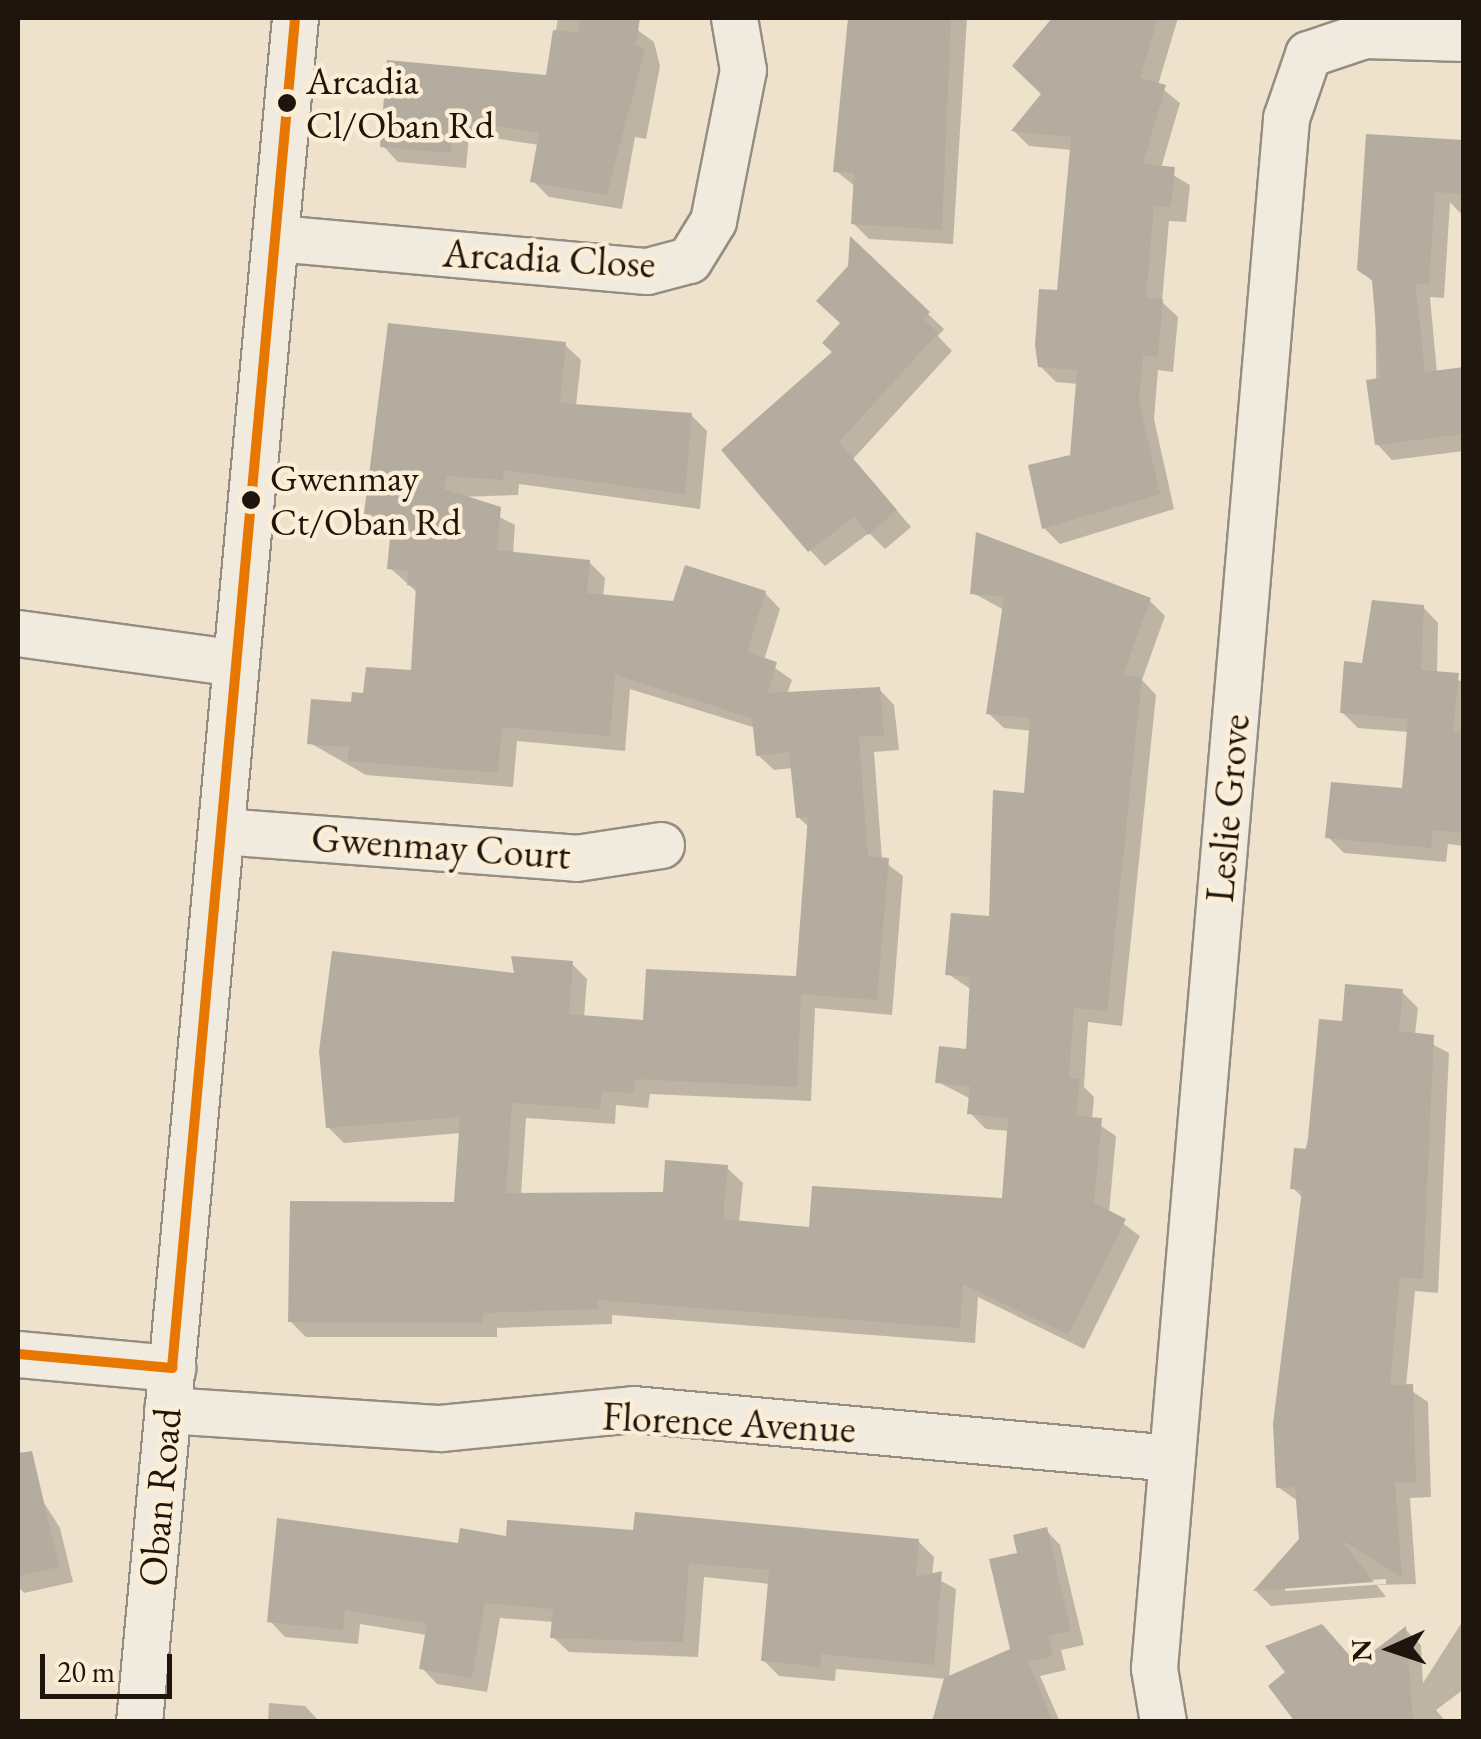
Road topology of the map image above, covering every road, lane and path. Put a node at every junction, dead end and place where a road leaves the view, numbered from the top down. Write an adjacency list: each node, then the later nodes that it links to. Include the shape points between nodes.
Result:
1 (295, 18): 4 (street, Oban Road)
2 (734, 18): 4 (street, Arcadia Close, via 744,70 714,221 689,260 647,272)
3 (1464, 38): 11 (street, Leslie Grove, via 1364,35 1308,54 1286,118)
4 (276, 238): 6 (street, Oban Road)
5 (18, 633): 6 (street)
6 (236, 663): 7 (street, Oban Road)
7 (222, 831): 8 (street, Gwenmay Court, via 576,858); 10 (street, Oban Road)
8 (661, 845)
9 (18, 1354): 10 (street, Florence Avenue)
10 (169, 1389): 11 (street, Florence Avenue, via 440,1428 633,1409); 12 (street, Oban Road)
11 (1172, 1458): 13 (street, Leslie Grove, via 1154,1668)
12 (139, 1722)
13 (1163, 1722)

